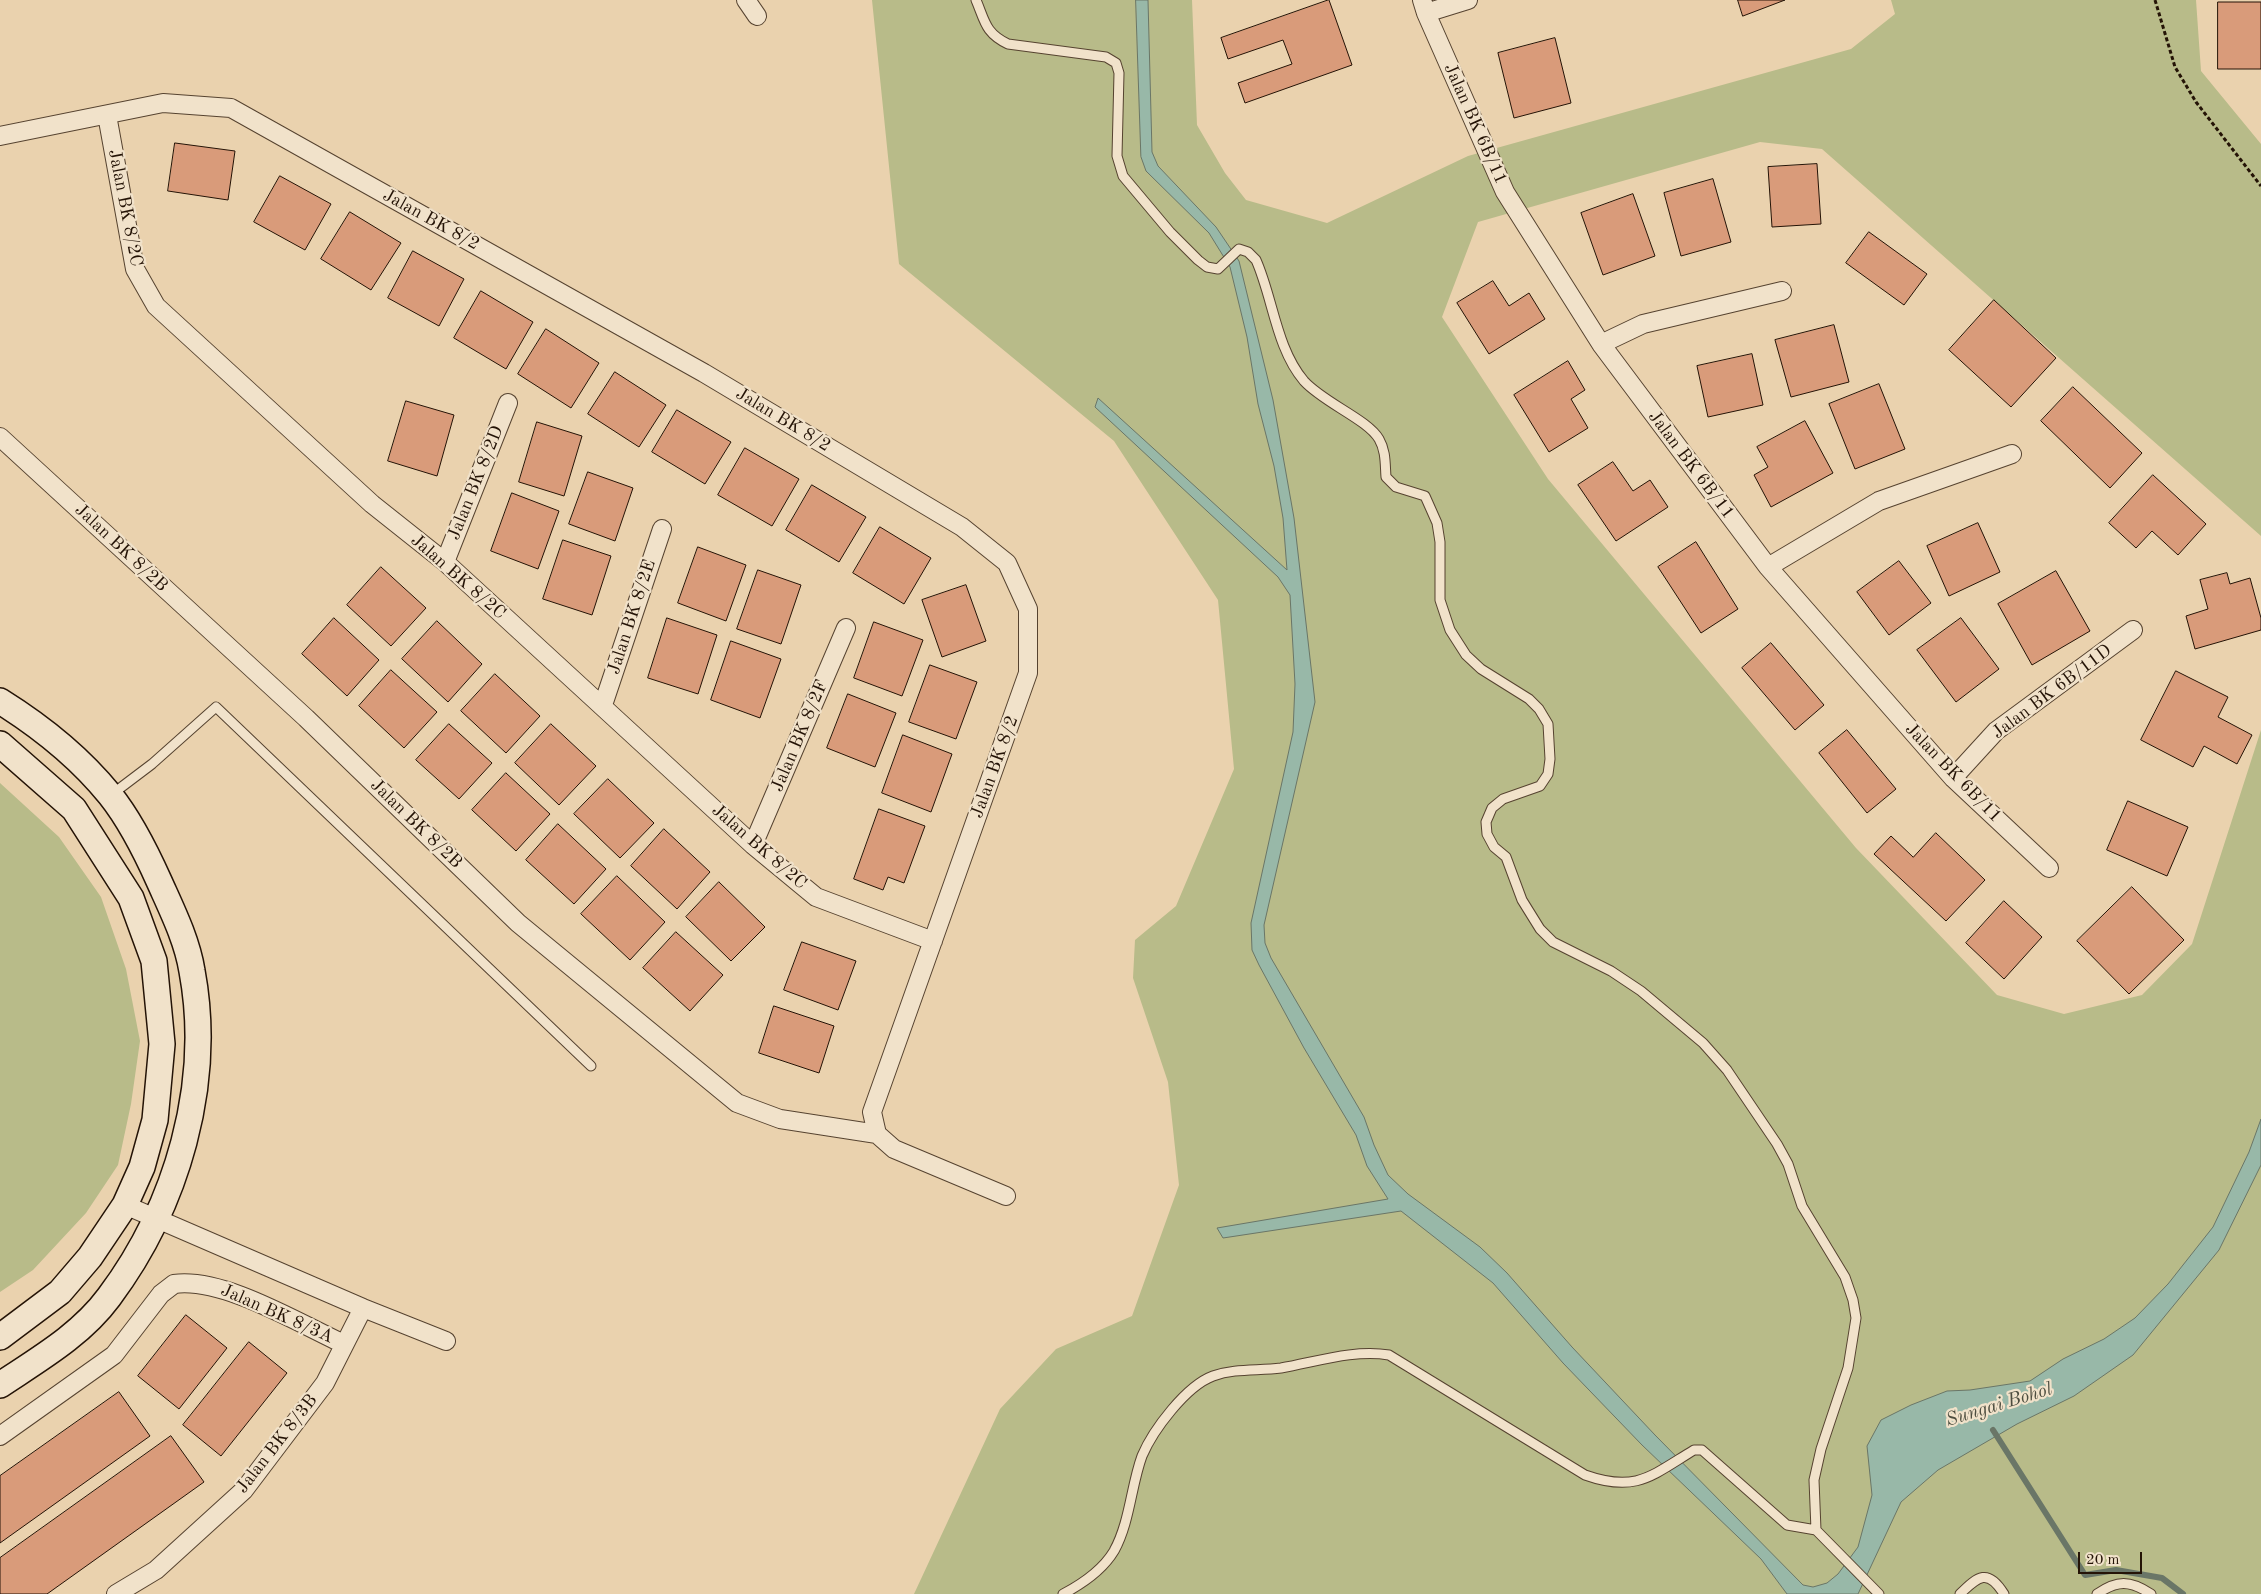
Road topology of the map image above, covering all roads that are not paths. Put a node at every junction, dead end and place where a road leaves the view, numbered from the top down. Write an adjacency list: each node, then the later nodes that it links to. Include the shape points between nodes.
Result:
1 (746, 0): 5 (street)
2 (976, 0): 37 (lane, via 986,27 994,37 1008,44 1106,56 1116,63 1119,73 1116,156 1123,176 1170,232 1207,267 1218,268 1239,250 1248,252 1256,260 1286,349 1303,379 1320,396 1371,428 1385,453 1386,477 1396,487 1425,496 1432,508 1440,542 1440,600 1450,630 1466,655 1481,669 1534,704 1548,724 1548,774 1540,786 1503,799 1492,808 1486,822 1487,834 1494,847 1506,857 1540,929 1553,942 1611,971 1641,991 1703,1043 1728,1070 1777,1144 1788,1164 1802,1206 1845,1277 1856,1318 1848,1368 1814,1480)
3 (1468, 0): 4 (street)
4 (1424, 6): 9 (street, Jalan BK 6B/11, via 1505,192)
5 (757, 16)
6 (107, 115): 7 (street, Jalan BK 8/2); 14 (street, Jalan BK 8/2C, via 135,269 156,306 372,504); 25 (street, Jalan BK 8/2, via 163,103 231,108 704,373 962,527 1007,563 1028,609 1028,674)
7 (0, 136)
8 (1782, 291): 9 (street, via 1642,324)
9 (1600, 344): 15 (street, Jalan BK 6B/11)
10 (508, 403): 14 (street, Jalan BK 8/2D)
11 (0, 437): 27 (street, Jalan BK 8/2B, via 306,718 518,923 737,1103 780,1119)
12 (2012, 454): 15 (street, via 1879,501)
13 (662, 529): 19 (street, Jalan BK 8/2E)
14 (444, 562): 19 (street, Jalan BK 8/2C)
15 (1768, 567): 21 (street, Jalan BK 6B/11)
16 (846, 628): 23 (street, Jalan BK 8/2F)
17 (2133, 630): 21 (street, Jalan BK 6B/11D, via 1996,732)
18 (0, 701): 22 (street, via 28,719 76,760)
19 (603, 705): 23 (street, Jalan BK 8/2C)
20 (0, 744): 29 (street, via 74,809 131,898 154,961 162,1044 155,1120 142,1167)
21 (1953, 778): 24 (street, Jalan BK 6B/11)
22 (111, 796): 26 (lane, via 216,707); 30 (street, via 148,856 178,922 192,971 198,1034 193,1096 178,1168)
23 (754, 845): 25 (street, Jalan BK 8/2C, via 816,897)
24 (2049, 868)
25 (932, 941): 27 (street, Jalan BK 8/2, via 872,1112)
26 (591, 1066)
27 (877, 1134): 28 (street, via 894,1149)
28 (1006, 1196)
29 (125, 1205): 30 (street); 32 (street, via 90,1257 60,1292)
30 (156, 1219): 31 (street); 35 (street, via 108,1298 64,1343)
31 (363, 1308): 33 (street); 34 (street, Jalan BK 8/3B)
32 (0, 1337)
33 (446, 1342)
34 (344, 1344): 36 (street, Jalan BK 8/3A, via 234,1292 207,1284 174,1284 162,1294 114,1355); 38 (street, Jalan BK 8/3B, via 325,1383 244,1490 156,1570)
35 (0, 1385)
36 (0, 1436)
37 (1816, 1530): 39 (lane, via 1787,1525 1702,1450 1694,1450 1636,1482 1621,1484 1585,1475 1389,1355 1372,1352 1278,1368 1247,1369 1213,1376 1189,1389 1143,1456 1114,1550 1088,1579); 40 (lane)
38 (116, 1594)
39 (1062, 1594)
40 (1879, 1594)
41 (1960, 1594): 42 (lane, via 1982,1576 1998,1585)
42 (2004, 1594)
43 (2097, 1594): 44 (lane, via 2111,1584 2127,1584)
44 (2150, 1594)

